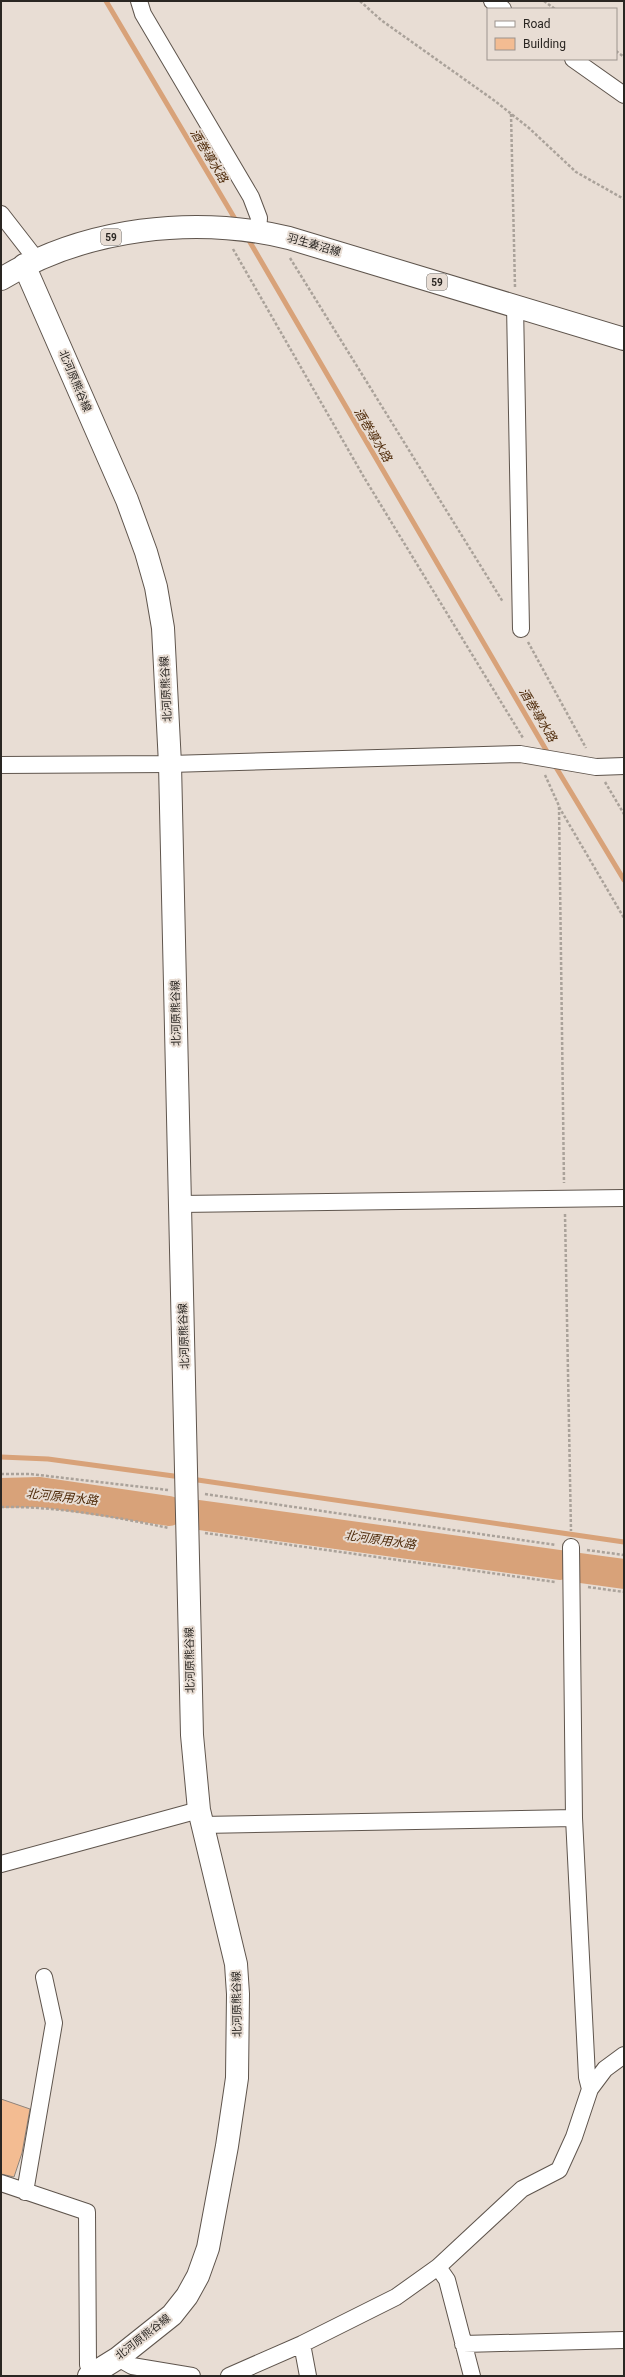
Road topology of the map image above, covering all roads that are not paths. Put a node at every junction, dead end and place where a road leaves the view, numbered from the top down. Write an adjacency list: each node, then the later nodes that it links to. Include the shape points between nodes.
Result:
1 (139, 1): 7 (street, via 143,14 251,197 258,218)
2 (492, 1): 3 (street)
3 (502, 8)
4 (574, 60): 5 (street)
5 (624, 95)
6 (1, 214): 8 (street)
7 (240, 229): 8 (main road, 羽生妻沼線 / 59, via 191,228 125,234 91,241); 10 (main road, 羽生妻沼線 / 59, via 288,238)
8 (30, 262): 9 (main road, 羽生妻沼線 / 59); 13 (main road, 北河原熊谷線, via 127,500 156,587 163,628)
9 (1, 279)
10 (515, 305): 11 (main road, 羽生妻沼線 / 59); 12 (street)
11 (624, 339)
12 (521, 629)
13 (170, 764): 14 (street); 15 (street, via 520,754 596,767); 17 (main road, 北河原熊谷線)
14 (1, 765)
15 (624, 766)
16 (624, 1198): 17 (street)
17 (180, 1204): 19 (main road, 北河原熊谷線, via 192,1735)
18 (571, 1547): 20 (street)
19 (200, 1818): 20 (street); 21 (street); 31 (main road, 北河原熊谷線, via 236,1964 237,2078 227,2146 215,2220 198,2276 172,2315)
20 (574, 1818): 24 (street, via 586,2077)
21 (1, 1864)
22 (44, 1977): 26 (street, via 54,2023)
23 (624, 2055): 24 (street, via 605,2069)
24 (590, 2089): 27 (street, via 559,2170 522,2189)
25 (1, 2183): 26 (street)
26 (25, 2192): 32 (street, via 87,2212 88,2365)
27 (438, 2266): 29 (street, via 396,2297); 30 (street, via 447,2280)
28 (624, 2340): 30 (street)
29 (302, 2344): 34 (street); 35 (street)
30 (463, 2344): 36 (street)
31 (118, 2358): 32 (main road, 北河原熊谷線); 33 (street, via 132,2366)
32 (91, 2375)
33 (192, 2376)
34 (229, 2376)
35 (308, 2376)
36 (472, 2376)

